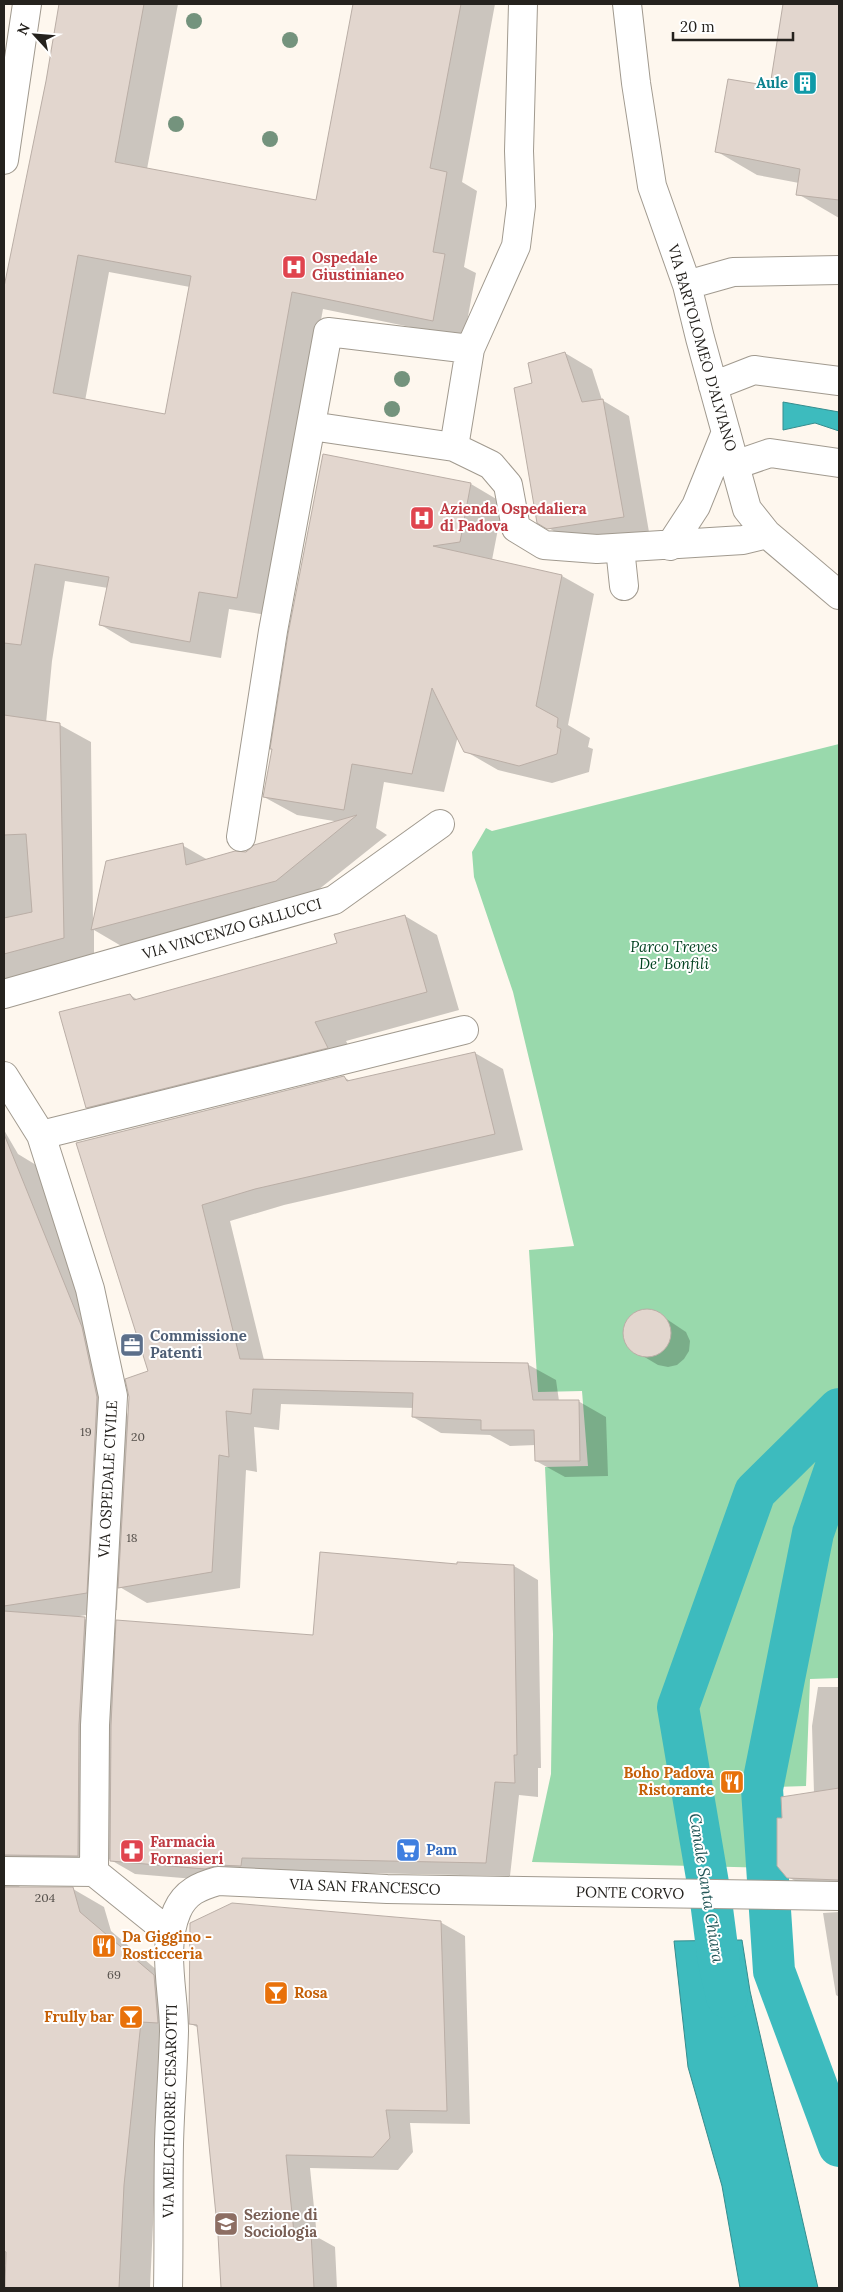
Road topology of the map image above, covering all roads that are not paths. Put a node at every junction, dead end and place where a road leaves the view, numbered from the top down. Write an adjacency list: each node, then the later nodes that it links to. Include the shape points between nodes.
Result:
1 (27, 4): 4 (street)
2 (523, 4): 8 (street, via 519,151 521,206 516,246)
3 (627, 4): 7 (street, VIA BARTOLOMEO D'ALVIANO, via 652,186)
4 (8, 100): 5 (street)
5 (4, 160)
6 (839, 270): 7 (street, via 733,272)
7 (687, 285): 10 (street, VIA BARTOLOMEO D'ALVIANO)
8 (470, 349): 11 (street, via 328,332); 13 (street)
9 (839, 381): 10 (street, via 754,370)
10 (713, 386): 12 (street, VIA BARTOLOMEO D'ALVIANO)
11 (311, 426): 13 (street); 22 (street, via 273,631)
12 (726, 432): 15 (street, VIA BARTOLOMEO D'ALVIANO); 17 (street, via 696,506)
13 (454, 446): 18 (street, via 491,465 508,485 516,528 544,545 597,550)
14 (839, 463): 15 (street, via 770,453)
15 (735, 465): 16 (street, VIA BARTOLOMEO D'ALVIANO, via 747,509)
16 (767, 534): 17 (street, via 743,540); 20 (street, VIA BARTOLOMEO D'ALVIANO)
17 (670, 546): 18 (street)
18 (620, 548): 19 (street)
19 (624, 586)
20 (839, 595)
21 (440, 824): 23 (street, VIA VINCENZO GALLUCCI, via 334,900)
22 (241, 837)
23 (4, 994)
24 (464, 1030): 26 (street)
25 (4, 1076): 26 (street, VIA OSPEDALE CIVILE)
26 (41, 1135): 28 (street, VIA OSPEDALE CIVILE, via 90,1289 112,1396 95,1726)
27 (4, 1871): 28 (street)
28 (94, 1872): 32 (street)
29 (197, 1888): 30 (street, VIA SAN FRANCESCO, via 218,1881); 32 (street, VIA MELCHIORRE CESAROTTI, via 186,1896 177,1910)
30 (534, 1892): 31 (street, PONTE CORVO)
31 (839, 1896)
32 (171, 1934): 33 (street, VIA MELCHIORRE CESAROTTI, via 169,1958 174,2029)
33 (168, 2288)

